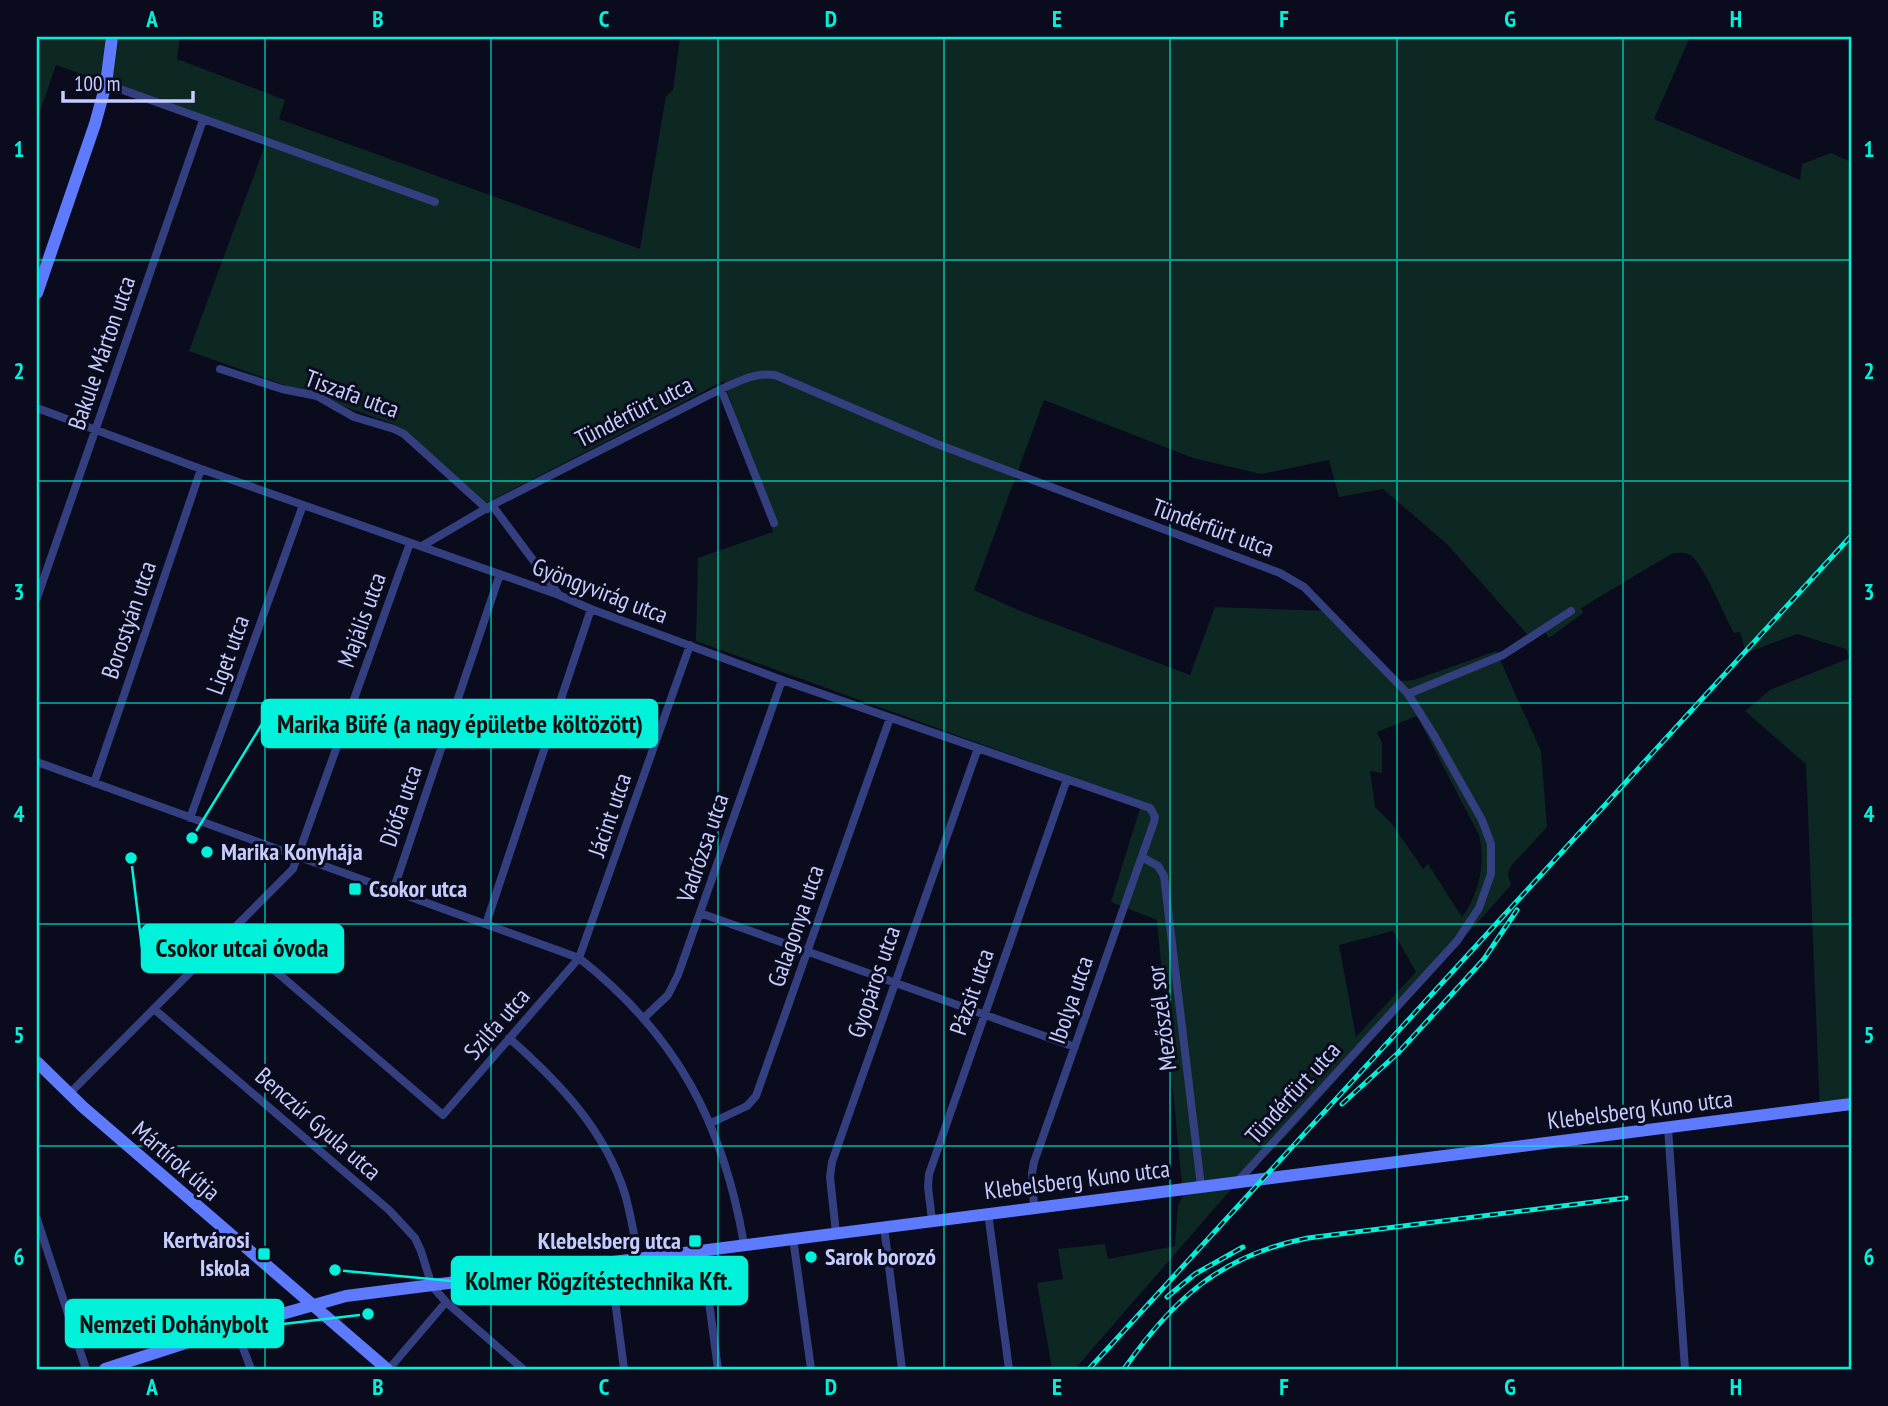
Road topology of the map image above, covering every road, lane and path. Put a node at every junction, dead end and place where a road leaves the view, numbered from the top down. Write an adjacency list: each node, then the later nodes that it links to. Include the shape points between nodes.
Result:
1 (112, 37): 2 (street)
2 (106, 84): 3 (street); 5 (street)
3 (202, 120): 4 (street); 9 (street, Bakule Márton utca)
4 (435, 202)
5 (37, 293)
6 (220, 369): 12 (street, Tiszafa utca, via 324,399 354,417 404,434)
7 (721, 389): 12 (street, Tündérfürt utca); 13 (street); 23 (street, Tündérfürt utca, via 760,374 775,375 937,444 1280,573 1304,587)
8 (37, 408): 9 (street, Gyöngyvirág utca)
9 (96, 431): 10 (street, Gyöngyvirág utca); 18 (street, Bakule Márton utca)
10 (201, 469): 11 (street, Gyöngyvirág utca); 28 (street, Borostyán utca)
11 (303, 505): 14 (street, Gyöngyvirág utca); 30 (street, Liget utca)
12 (489, 507): 15 (street, Tündérfürt utca); 17 (street, Tiszafa utca)
13 (774, 523)
14 (410, 543): 15 (street, Gyöngyvirág utca); 31 (street, Majális utca)
15 (422, 546): 16 (street, Gyöngyvirág utca)
16 (499, 574): 17 (street, Gyöngyvirág utca); 33 (street, Diófa utca)
17 (559, 595): 19 (street, Gyöngyvirág utca)
18 (37, 598)
19 (591, 609): 21 (street, Gyöngyvirág utca); 35 (street)
20 (1571, 611): 23 (street, via 1503,655)
21 (690, 645): 22 (street, Gyöngyvirág utca); 38 (street, Jácint utca)
22 (782, 680): 24 (street, Gyöngyvirág utca); 34 (street, Vadrózsa utca)
23 (1408, 694): 50 (street, Tündérfürt utca, via 1488,832 1492,858 1486,891 1457,941)
24 (890, 718): 25 (street, Gyöngyvirág utca); 37 (street, Galagonya utca)
25 (978, 748): 27 (street, Gyöngyvirág utca); 39 (street, Gyopáros utca)
26 (37, 762): 28 (street)
27 (1067, 779): 29 (street, Gyöngyvirág utca); 41 (street, Pázsit utca)
28 (94, 783): 30 (street)
29 (1150, 808): 32 (street, Ibolya utca, via 1155,817)
30 (190, 818): 31 (street)
31 (298, 857): 33 (street); 36 (street, Majális utca, via 293,869)
32 (1142, 857): 44 (street, Ibolya utca); 51 (street, Mezőszél sor, via 1158,866 1164,876)
33 (393, 891): 35 (street)
34 (700, 913): 37 (street); 42 (street, Vadrózsa utca, via 673,986)
35 (486, 924): 38 (street)
36 (230, 932): 40 (street); 43 (street, Szilfa utca, via 443,1115)
37 (808, 951): 39 (street); 48 (street, Galagonya utca, via 756,1096 747,1106)
38 (579, 958): 42 (street); 43 (street, Szilfa utca)
39 (894, 982): 41 (street); 57 (street, Gyopáros utca, via 832,1162)
40 (154, 1009): 46 (street); 63 (street, Benczúr Gyula utca, via 404,1224 421,1251)
41 (985, 1015): 44 (street); 55 (street, Pázsit utca, via 929,1174)
42 (644, 1018): 48 (street, via 676,1059)
43 (509, 1038): 61 (street, via 550,1074 593,1129 624,1192)
44 (1075, 1046): 52 (street, Ibolya utca, via 1032,1167)
45 (37, 1062): 46 (street, Mártírok útja)
46 (69, 1094): 65 (street, Mártírok útja)
47 (1851, 1104): 49 (street, Klebelsberg Kuno utca)
48 (711, 1123): 59 (street, via 729,1174)
49 (1668, 1128): 50 (street, Klebelsberg Kuno utca); 77 (street)
50 (1237, 1182): 51 (street, Klebelsberg Kuno utca)
51 (1201, 1186): 52 (street, Klebelsberg Kuno utca)
52 (1034, 1207): 53 (street, Klebelsberg Kuno utca)
53 (988, 1213): 55 (street, Klebelsberg Kuno utca); 76 (street)
54 (37, 1219): 67 (street)
55 (932, 1220): 56 (street, Klebelsberg Kuno utca)
56 (884, 1227): 57 (street, Klebelsberg Kuno utca); 75 (street)
57 (836, 1233): 58 (street, Klebelsberg Kuno utca)
58 (793, 1238): 59 (street, Klebelsberg Kuno utca); 74 (street)
59 (744, 1244): 60 (street, Klebelsberg Kuno utca)
60 (702, 1250): 61 (street, Klebelsberg Kuno utca); 73 (street)
61 (639, 1258): 62 (street, Klebelsberg Kuno utca)
62 (610, 1262): 63 (street, Klebelsberg Kuno utca); 72 (street)
63 (432, 1286): 64 (street); 65 (street, Klebelsberg Kuno utca)
64 (446, 1302): 70 (street); 71 (street)
65 (310, 1304): 66 (street, Klebelsberg Kuno utca); 70 (street, Mártírok útja)
66 (235, 1327): 68 (street, Klebelsberg Kuno utca); 69 (street)
67 (86, 1369)
68 (105, 1369)
69 (251, 1369)
70 (388, 1369)
71 (523, 1369)
72 (624, 1369)
73 (718, 1369)
74 (811, 1369)
75 (902, 1369)
76 (1009, 1369)
77 (1685, 1369)

